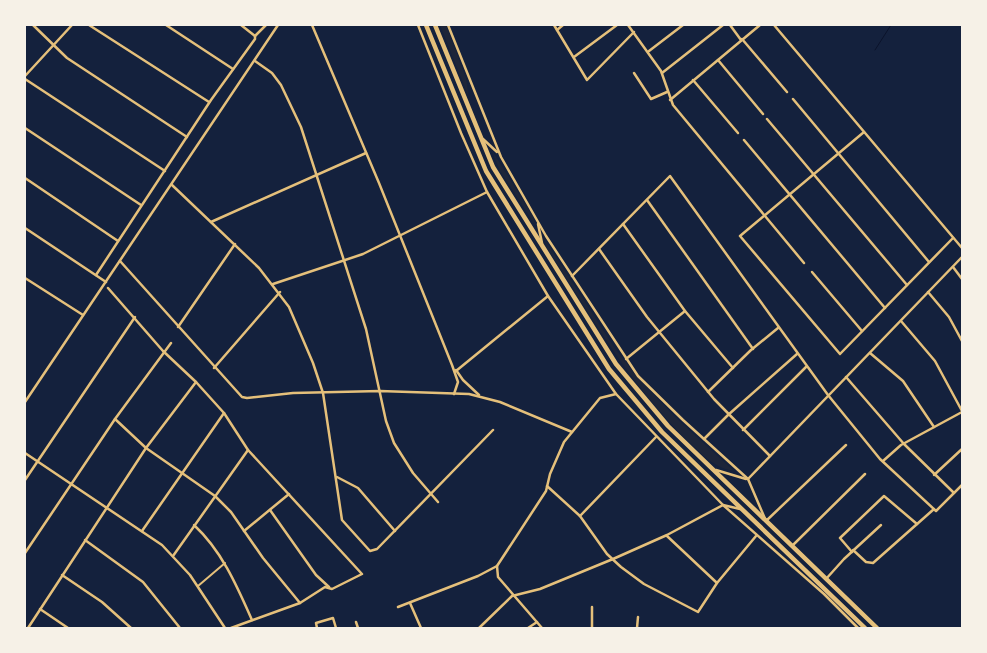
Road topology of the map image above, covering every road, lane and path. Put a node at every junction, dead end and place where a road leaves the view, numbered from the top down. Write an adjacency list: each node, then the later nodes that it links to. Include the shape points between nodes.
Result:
1 (33, 25): 26 (street)
2 (72, 25): 26 (street)
3 (89, 25): 40 (street)
4 (166, 25): 31 (street)
5 (241, 25): 24 (street)
6 (266, 25): 24 (street)
7 (278, 25): 30 (street)
8 (312, 25): 49 (street)
9 (418, 25): 57 (street)
10 (426, 25): 158 (highway, via 486,171 597,352 652,421)
11 (435, 25): 47 (highway)
12 (448, 25): 51 (street)
13 (554, 25): 22 (street)
14 (563, 25): 22 (street)
15 (617, 25): 28 (street)
16 (628, 25): 23 (street)
17 (683, 25): 27 (street)
18 (723, 25): 33 (street)
19 (730, 25): 25 (street)
20 (760, 25): 25 (street)
21 (774, 25): 44 (street)
22 (557, 30): 28 (street)
23 (634, 32): 27 (street); 28 (street, via 587,80)
24 (255, 36): 31 (street)
25 (742, 40): 29 (street); 37 (street)
26 (53, 44): 34 (street); 46 (street, via 67,58)
27 (649, 51): 33 (street)
28 (574, 58)
29 (718, 60): 35 (street); 41 (street)
30 (255, 61): 53 (street, via 272,73 284,91); 56 (street)
31 (233, 69): 40 (street)
32 (634, 73): 36 (street, via 651,99)
33 (662, 73): 36 (street)
34 (25, 78): 52 (street)
35 (693, 80): 39 (street); 45 (street)
36 (667, 92): 39 (street)
37 (787, 92)
38 (793, 99): 50 (street)
39 (670, 100): 61 (street)
40 (210, 102): 46 (street)
41 (764, 114)
42 (767, 119): 54 (street)
43 (25, 128): 60 (street)
44 (864, 132): 50 (street); 67 (street)
45 (738, 133)
46 (187, 137): 52 (street)
47 (480, 137): 51 (street); 72 (highway, via 502,182)
48 (744, 140): 58 (street)
49 (366, 153): 53 (street); 66 (street)
50 (838, 153): 54 (street); 76 (street)
51 (501, 157): 62 (street)
52 (164, 171): 60 (street)
53 (317, 174): 63 (street); 75 (street)
54 (814, 174): 58 (street); 86 (street)
55 (25, 178): 68 (street)
56 (172, 185): 63 (street); 74 (street)
57 (487, 192): 66 (street); 90 (street)
58 (790, 194): 61 (street); 91 (street)
59 (647, 200): 64 (street); 97 (street, via 670,176); 102 (street)
60 (141, 205): 68 (street)
61 (765, 216): 77 (street); 98 (street, via 740,236 840,354)
62 (535, 217): 72 (street); 81 (street)
63 (211, 222): 69 (street)
64 (623, 224): 70 (street); 92 (street)
65 (25, 228): 80 (street)
66 (400, 235): 75 (street); 107 (street)
67 (953, 238): 71 (street); 76 (street)
68 (118, 241): 80 (street)
69 (235, 244): 85 (street); 96 (street)
70 (599, 248): 81 (street); 99 (street)
71 (962, 248)
72 (546, 254): 141 (highway, via 622,372 668,426)
73 (962, 258): 78 (street)
74 (120, 261): 84 (street); 96 (street)
75 (345, 261): 85 (street); 114 (street, via 366,329)
76 (929, 262): 86 (street)
77 (804, 263)
78 (953, 267): 83 (street); 89 (street)
79 (812, 272): 98 (street)
80 (96, 275): 84 (street)
81 (572, 276): 106 (street)
82 (25, 278): 93 (street)
83 (962, 279)
84 (106, 282): 93 (street)
85 (273, 284): 88 (street)
86 (907, 285): 91 (street)
87 (108, 288): 94 (street)
88 (280, 292): 109 (street); 116 (street, via 306,344)
89 (928, 292): 95 (street); 100 (street)
90 (548, 296): 111 (street); 118 (street)
91 (885, 308): 98 (street)
92 (685, 311): 99 (street); 110 (street)
93 (84, 315): 121 (street)
94 (135, 317): 103 (street); 140 (street)
95 (901, 321): 104 (street); 122 (street, via 935,361)
96 (178, 327): 109 (street)
97 (778, 328): 102 (street); 105 (street)
98 (862, 331)
99 (659, 332): 106 (street); 115 (street)
100 (962, 341)
101 (171, 342): 103 (street)
102 (753, 349): 110 (street)
103 (163, 351): 113 (street); 125 (street)
104 (870, 353): 112 (street); 126 (street, via 902,381)
105 (797, 354): 108 (street); 124 (street)
106 (626, 359): 131 (street, via 650,389)
107 (452, 365): 111 (street); 117 (street, via 458,382)
108 (807, 367): 120 (street); 128 (street)
109 (214, 368): 116 (street, via 234,390 248,398)
110 (733, 368): 115 (street)
111 (456, 370): 119 (street)
112 (846, 377): 120 (street); 133 (street)
113 (196, 382): 123 (street); 134 (street)
114 (380, 391): 116 (street); 117 (street); 153 (street, via 394,444)
115 (708, 392): 124 (street)
116 (323, 393): 145 (street)
117 (454, 394): 119 (street)
118 (616, 394): 129 (street, via 600,398); 130 (street)
119 (481, 396): 129 (street)
120 (828, 396): 138 (street); 139 (street)
121 (25, 402)
122 (962, 411): 126 (street)
123 (224, 414): 136 (street); 142 (street)
124 (728, 415): 128 (street); 131 (street)
125 (115, 419): 134 (street); 148 (street)
126 (934, 427): 133 (street)
127 (492, 430): 153 (street)
128 (743, 430): 138 (street)
129 (572, 432): 150 (street, via 564,442)
130 (656, 438): 156 (street); 161 (street)
131 (704, 440): 146 (street)
132 (846, 444): 162 (street)
133 (904, 444): 139 (street); 144 (street)
134 (146, 448): 142 (street); 157 (street)
135 (962, 449): 144 (street)
136 (248, 450): 152 (street); 154 (street)
137 (25, 453): 140 (street)
138 (770, 456): 146 (street)
139 (883, 461): 160 (street)
140 (38, 462): 147 (street); 148 (street)
141 (712, 470): 146 (street); 162 (highway)
142 (183, 473): 154 (street); 167 (street)
143 (866, 474): 172 (street)
144 (934, 475): 151 (street)
145 (336, 477): 168 (street, via 358,488); 168 (street, via 342,520 365,547 370,551 377,549)
146 (748, 479): 162 (street)
147 (25, 480)
148 (72, 484): 157 (street); 174 (street)
149 (962, 485): 151 (street)
150 (547, 486): 161 (street); 178 (street)
151 (954, 493): 160 (street)
152 (289, 494): 159 (street); 183 (street, via 362,574)
153 (431, 494): 155 (street); 168 (street)
154 (215, 496): 164 (street); 166 (street)
155 (438, 502)
156 (724, 505): 158 (street); 169 (street); 170 (street)
157 (108, 508): 167 (street); 171 (street)
158 (742, 509): 210 (highway)
159 (270, 510): 166 (street); 183 (street, via 322,583)
160 (935, 510): 163 (street)
161 (580, 516): 176 (street)
162 (766, 521): 172 (highway)
163 (917, 524): 173 (street, via 872,563); 173 (street, via 884,496 840,538)
164 (194, 525): 175 (street); 177 (street)
165 (882, 525): 173 (street)
166 (244, 530): 185 (street)
167 (142, 531): 175 (street)
168 (396, 531)
169 (667, 535): 176 (street); 181 (street)
170 (757, 536): 181 (street); 209 (street)
171 (85, 540): 179 (street); 197 (street, via 143,582)
172 (792, 546): 180 (highway)
173 (853, 551): 180 (street)
174 (25, 553)
175 (173, 556): 182 (street)
176 (614, 559): 181 (street, via 644,584 698,612); 184 (street, via 540,589)
177 (224, 563): 182 (street); 191 (street)
178 (497, 566): 184 (street, via 498,577); 186 (street)
179 (62, 575): 189 (street); 196 (street, via 102,602)
180 (826, 579): 211 (highway)
181 (717, 583)
182 (198, 586): 198 (street)
183 (332, 589): 185 (street, via 325,587)
184 (512, 596): 193 (street); 204 (street)
185 (300, 603): 191 (street)
186 (410, 603): 187 (street); 203 (street)
187 (398, 607)
188 (592, 607): 207 (street)
189 (40, 609): 194 (street); 195 (street)
190 (638, 617): 208 (street)
191 (252, 620): 199 (street)
192 (356, 622): 202 (street)
193 (537, 622): 205 (street); 206 (street)
194 (28, 628)
195 (68, 628)
196 (130, 628)
197 (180, 628)
198 (225, 628)
199 (231, 628)
200 (318, 628): 201 (street, via 316,623 333,618)
201 (336, 628)
202 (358, 628)
203 (421, 628)
204 (479, 628)
205 (528, 628)
206 (542, 628)
207 (592, 628)
208 (637, 628)
209 (858, 628)
210 (865, 628)
211 (878, 628)

